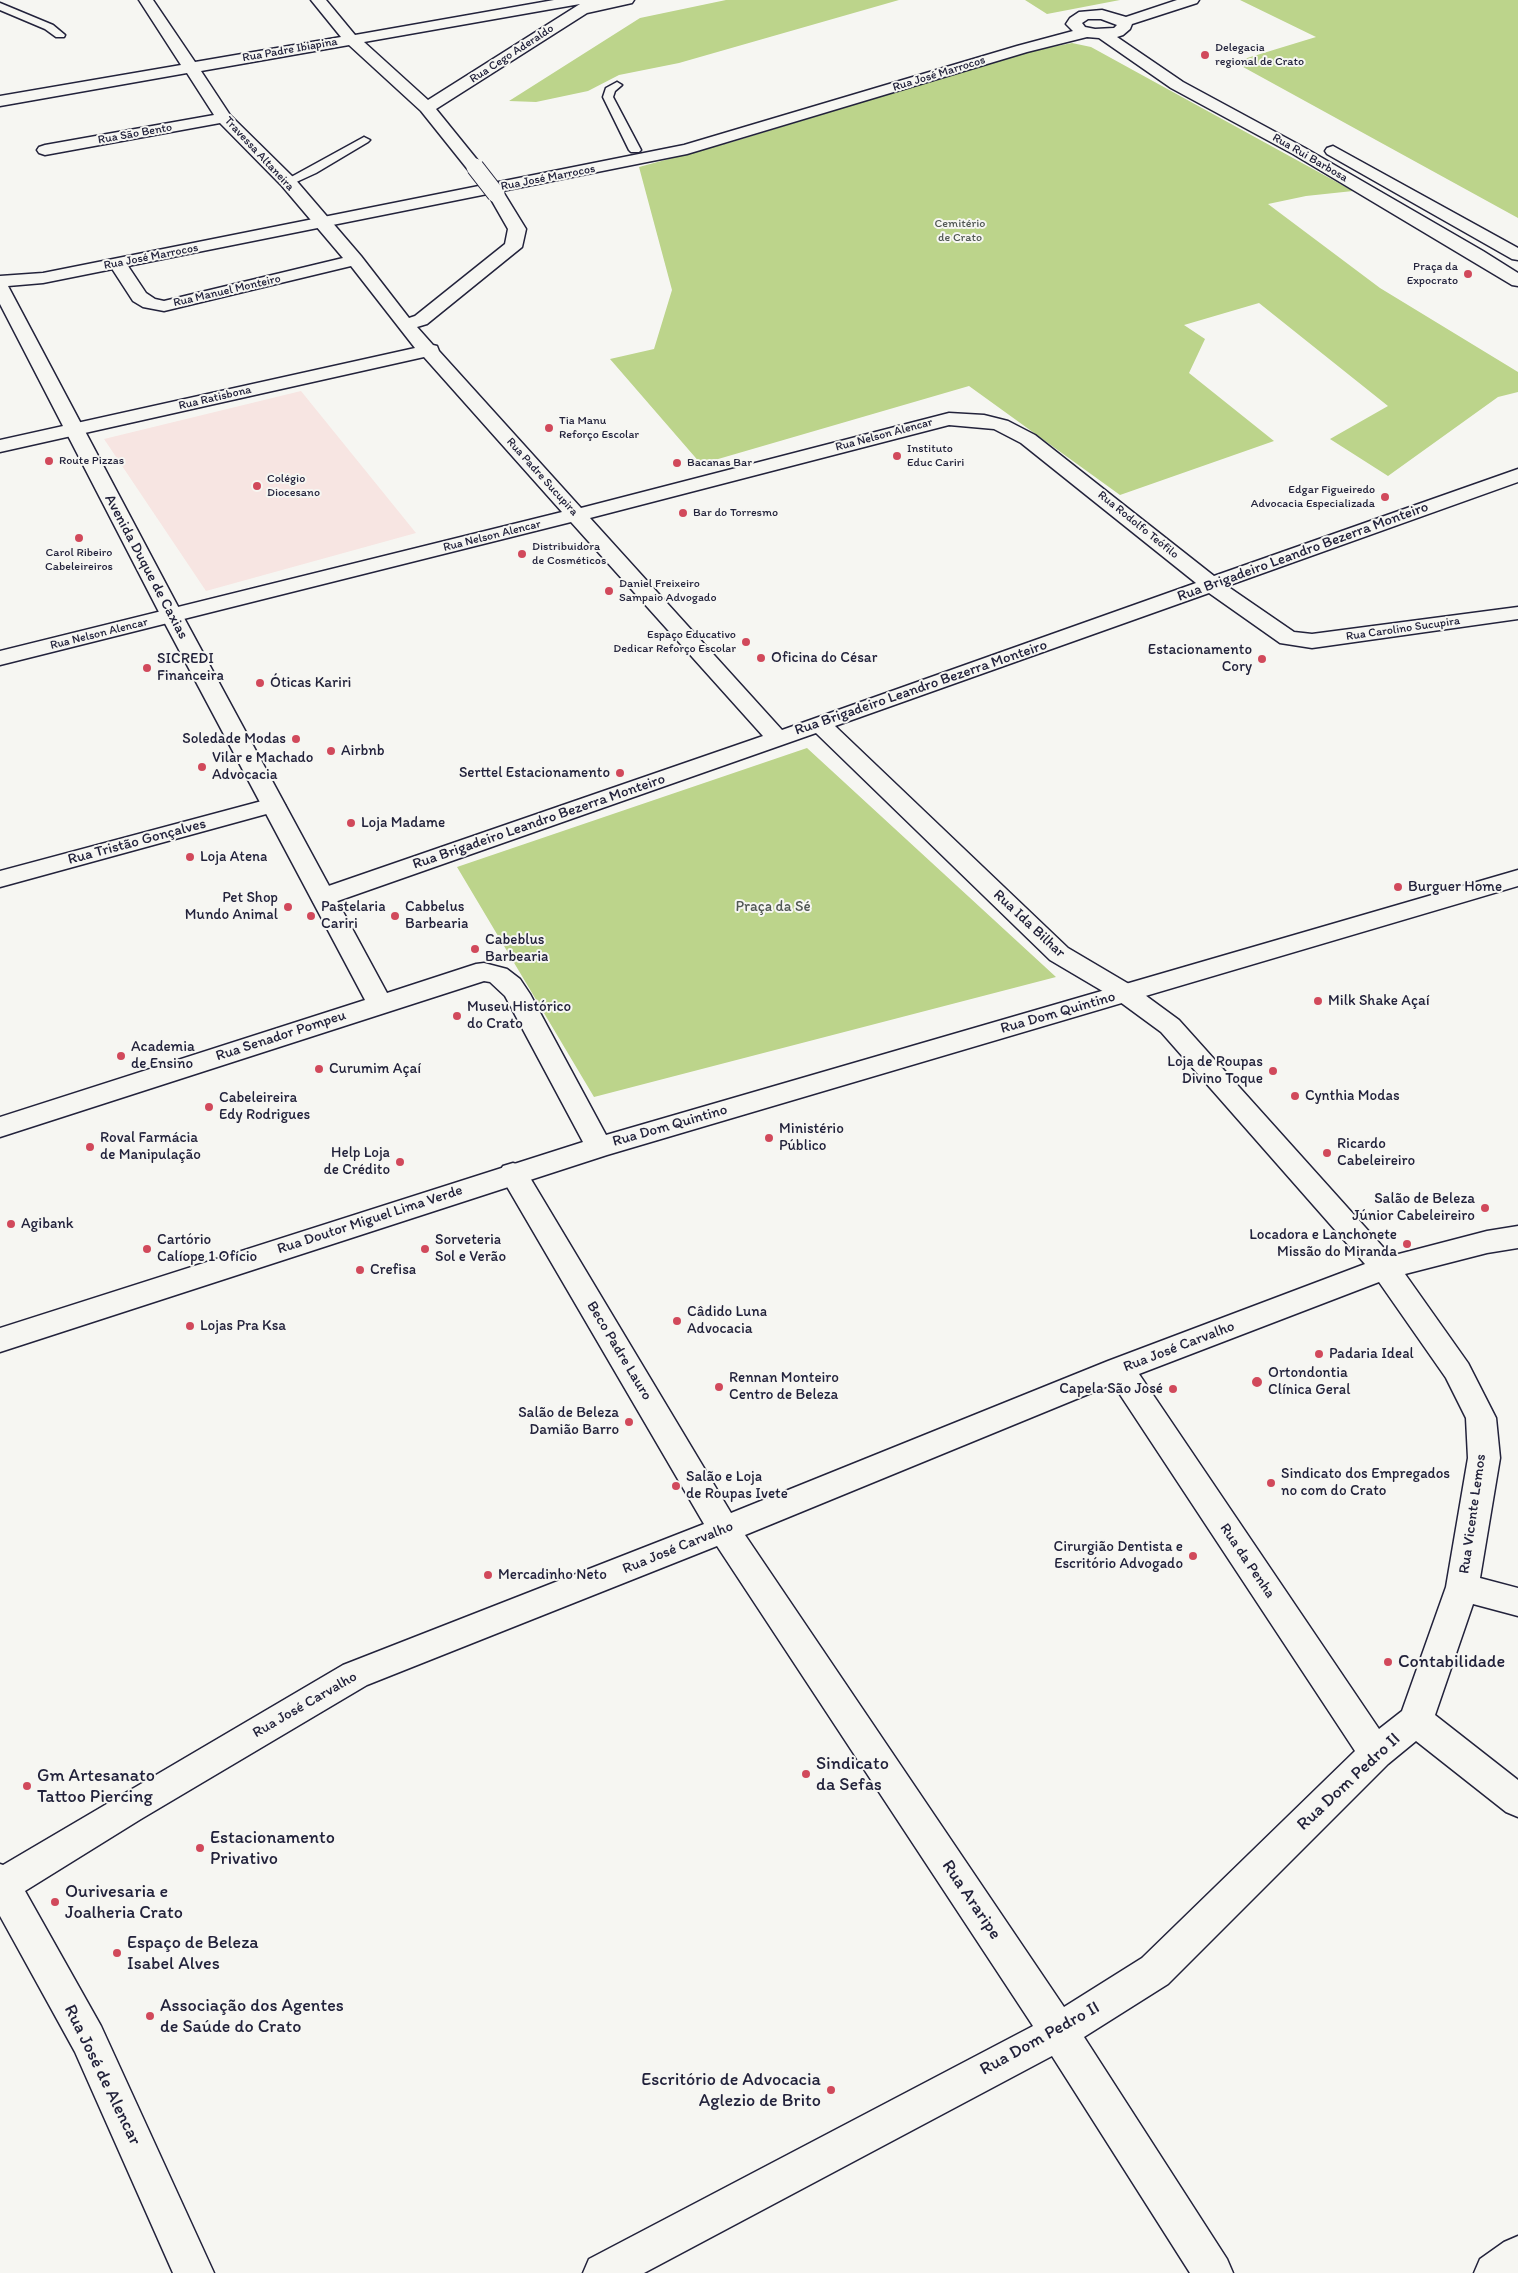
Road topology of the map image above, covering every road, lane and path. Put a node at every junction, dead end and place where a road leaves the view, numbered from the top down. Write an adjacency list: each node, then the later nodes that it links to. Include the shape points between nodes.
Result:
1 (146, 0): 14 (street, Travessa Altaneira)
2 (318, 0): 13 (street)
3 (597, 0): 7 (street, Rua Cego Aderaldo)
4 (627, 0): 7 (street, Rua Padre Ibiapina)
5 (1154, 0): 9 (street, Rua José Marrocos)
6 (1192, 0): 10 (street, Rua José Marrocos)
7 (581, 5): 13 (street, Rua Padre Ibiapina); 20 (street, Rua Cego Aderaldo)
8 (0, 6): 12 (lane)
9 (1085, 16): 10 (street, via 1111,16); 11 (street, via 1074,24 1080,30); 22 (street, Rua José Marrocos)
10 (1124, 24): 11 (street, Rua José Marrocos, via 1118,32); 15 (street, via 1152,52)
11 (1095, 33): 17 (street, Rua Rui Barbosa); 22 (street, Rua José Marrocos, via 1022,49)
12 (60, 34)
13 (351, 39): 14 (street, Rua Padre Ibiapina); 20 (street)
14 (193, 68): 18 (street, Rua Padre Ibiapina); 21 (street, Travessa Altaneira)
15 (1195, 77): 17 (street); 19 (street)
16 (617, 85): 26 (lane, via 610,90 608,97)
17 (1177, 85): 33 (street, Rua Rui Barbosa, via 1299,151)
18 (0, 102)
19 (1247, 105)
20 (427, 108): 35 (street, bridge, via 496,194 517,229 516,240 513,247 421,320)
21 (224, 118): 25 (street, Rua São Bento); 27 (street, Travessa Altaneira)
22 (756, 124): 26 (street, Rua José Marrocos); 28 (street, Rua José Marrocos, via 648,158)
23 (364, 140): 27 (lane)
24 (1317, 142): 29 (street, Rua Rui Barbosa)
25 (46, 150)
26 (635, 150): 28 (street, Rua José Marrocos)
27 (288, 182): 28 (street, Travessa Altaneira)
28 (317, 218): 30 (street, Rua Padre Sucupira); 31 (street, Rua José Marrocos); 32 (street, Rua José Marrocos, via 32,268)
29 (1518, 255)
30 (355, 260): 31 (street, Rua Manuel Monteiro, via 164,306 144,302); 35 (street, Rua Padre Sucupira)
31 (118, 264): 32 (street, Rua José Marrocos, via 43,278)
32 (0, 281)
33 (1518, 282)
34 (0, 287): 38 (street, Avenida Duque de Caxias)
35 (405, 325): 36 (street, Rua Padre Sucupira)
36 (430, 350): 38 (street, Rua Ratisbona); 41 (street, Rua Padre Sucupira)
37 (984, 421): 41 (street, Rua Nelson Alencar, via 938,421); 42 (street, Rua Rodolfo Teófilo, via 1001,425 1028,440)
38 (74, 430): 39 (street, Rua Ratisbona); 44 (street, Avenida Duque de Caxias)
39 (0, 446)
40 (1518, 475): 42 (street, Rua Brigadeiro Leandro Bezerra Monteiro)
41 (576, 515): 44 (street, Rua Nelson Alencar); 48 (street, Rua Padre Sucupira)
42 (1212, 585): 45 (street, Rua Rodolfo Teófilo); 47 (street, Rua Brigadeiro Leandro Bezerra Monteiro)
43 (1518, 613): 45 (street, Rua Carolino Sucupira, via 1327,640)
44 (172, 616): 46 (street, Rua Nelson Alencar); 49 (street, Avenida Duque de Caxias)
45 (1288, 638)
46 (0, 658)
47 (820, 724): 48 (street, Rua Brigadeiro Leandro Bezerra Monteiro); 54 (street, Rua Ida Bilhar, via 1059,954)
48 (778, 738): 53 (street, Rua Brigadeiro Leandro Bezerra Monteiro)
49 (269, 797): 50 (street, Rua Tristão Gonçalves); 52 (street, Rua Tristão Gonçalves); 53 (street, Avenida Duque de Caxias)
50 (0, 861)
51 (1518, 878): 54 (street, Rua Dom Quintino)
52 (0, 879)
53 (323, 897): 55 (street, Avenida Duque de Caxias)
54 (1126, 994): 57 (street, Rua Dom Quintino); 60 (street, Rua Ida Bilhar, via 1170,1026)
55 (380, 1004): 56 (street, Rua Senador Pompeu); 57 (street, Rua Senador Pompeu, via 476,973 494,973 511,985)
56 (0, 1128)
57 (599, 1147): 58 (street, Rua Doutor Miguel Lima Verde)
58 (513, 1174): 61 (street, Rua Doutor Miguel Lima Verde); 63 (street, Beco Padre Lauro)
59 (1518, 1237): 60 (street, Rua José Carvalho)
60 (1385, 1268): 62 (street, Rua José Carvalho); 64 (street, Rua Vicente Lemos, via 1456,1371 1481,1418 1484,1458)
61 (0, 1340)
62 (1119, 1369): 63 (street, Rua José Carvalho); 67 (street, Rua da Penha)
63 (724, 1530): 69 (street, Rua José Carvalho, via 355,1675); 70 (street, Rua Araripe)
64 (1462, 1587): 65 (street); 66 (street, Rua Vicente Lemos)
65 (1518, 1602)
66 (1416, 1720): 67 (street, Rua Dom Pedro II); 68 (street)
67 (1376, 1753): 70 (street, Rua Dom Pedro II, via 1154,1971)
68 (1518, 1801)
69 (1, 1885): 72 (street, Rua José de Alencar, via 88,2039)
70 (1059, 2032): 73 (street, Rua Dom Pedro II); 74 (street, Rua Araripe)
71 (1518, 2256): 75 (street)
72 (194, 2273)
73 (603, 2273)
74 (1213, 2273)
75 (1494, 2273)

